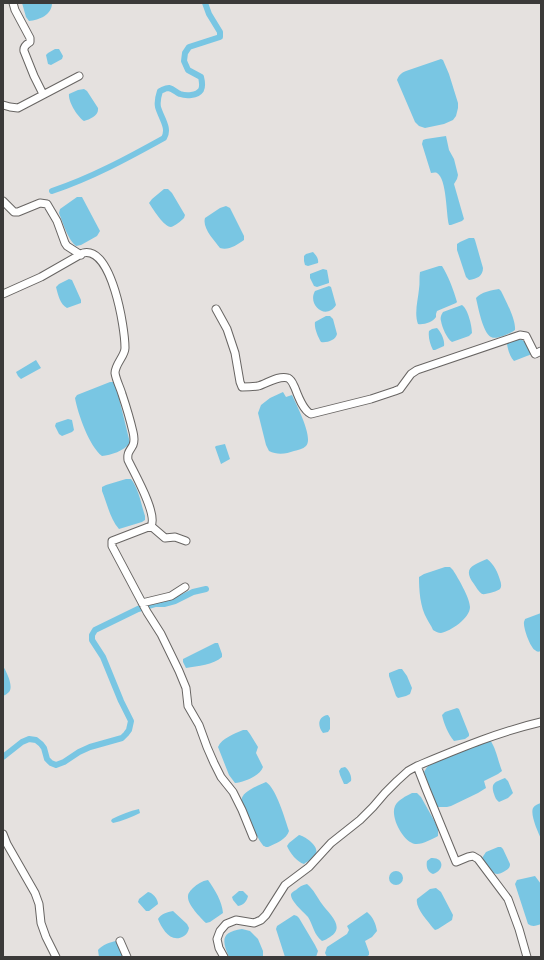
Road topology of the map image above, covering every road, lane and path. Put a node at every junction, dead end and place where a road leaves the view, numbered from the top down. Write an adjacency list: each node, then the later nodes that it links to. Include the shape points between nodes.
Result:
1 (13, 3): 3 (street, via 29,36 30,42 24,51)
2 (79, 76): 3 (street)
3 (43, 94): 4 (street, via 18,108)
4 (3, 105)
5 (3, 201): 6 (street, via 14,212 40,203 47,204 65,243)
6 (80, 255): 7 (street, via 41,277); 10 (street, via 88,252 100,260 117,298 125,350 115,373 132,426 134,440 128,460 145,494 151,512)
7 (3, 294)
8 (216, 309): 9 (street, via 227,329 235,353 242,387 250,388 283,377 288,378 305,409 311,414 395,391 400,389 417,370 520,335 526,336 535,354)
9 (541, 351)
10 (151, 526): 11 (street, via 165,538 175,537); 13 (street, via 112,541 112,546)
11 (186, 541)
12 (185, 587): 13 (street, via 171,596)
13 (143, 603): 17 (street, via 179,671 186,688 188,706 199,725 214,763 233,792)
14 (541, 722): 15 (street, via 493,735)
15 (417, 766): 21 (street, via 408,771 309,867 285,885 260,920 254,923 236,920 226,924 217,939); 22 (street, via 456,862 473,856 478,859 508,899)
16 (3, 834): 19 (street, via 35,893 41,923)
17 (253, 837)
18 (120, 941): 20 (street)
19 (56, 957)
20 (127, 957)
21 (224, 957)
22 (528, 957)

